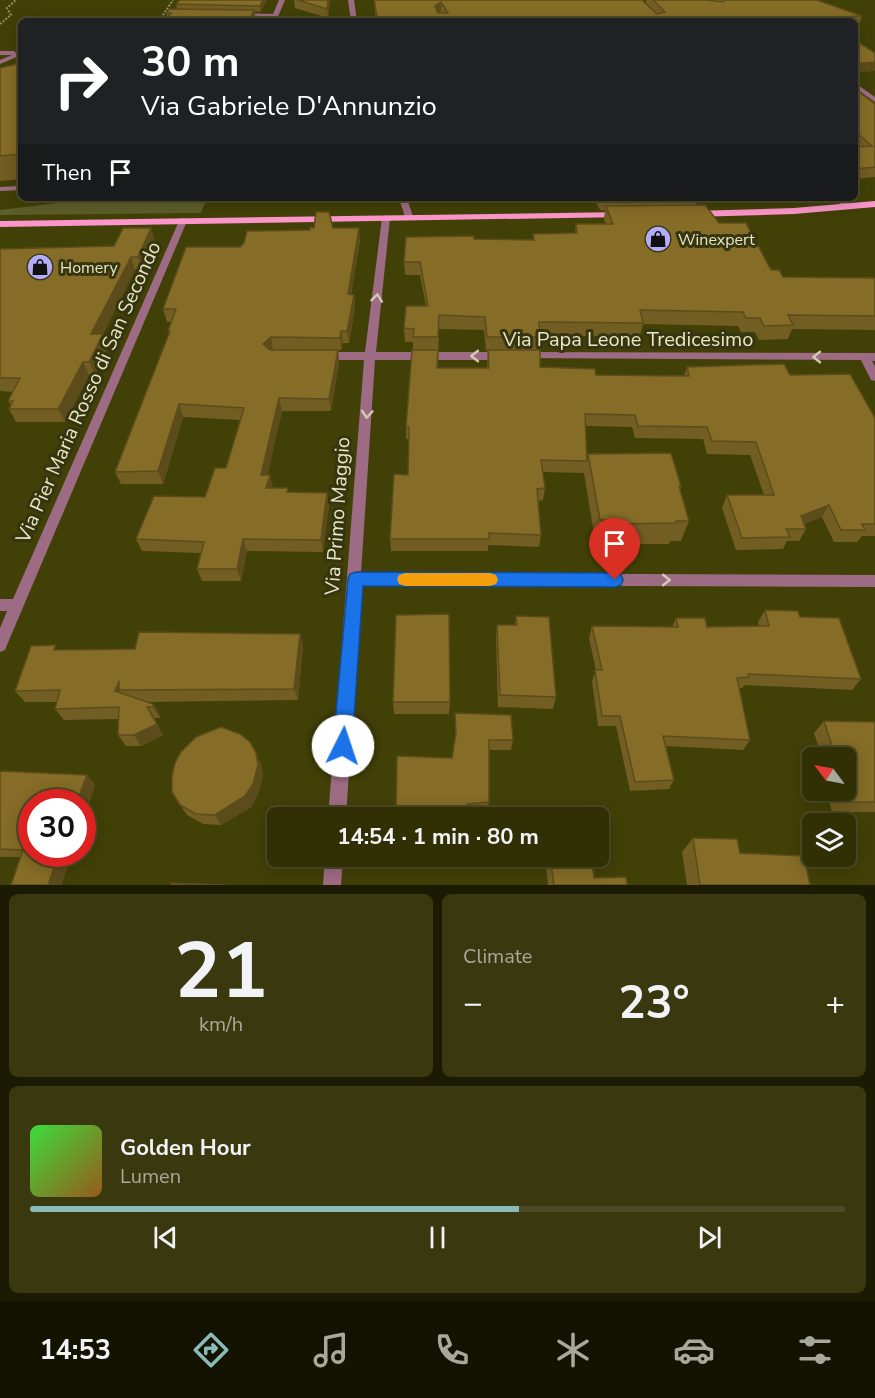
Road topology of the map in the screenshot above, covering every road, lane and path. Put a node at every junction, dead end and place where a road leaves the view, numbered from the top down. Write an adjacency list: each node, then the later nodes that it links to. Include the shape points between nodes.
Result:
1 (16, 0): 9 (path, via 7,8 11,15)
2 (173, 0): 6 (path)
3 (282, 0): 7 (street)
4 (351, 0): 8 (street)
5 (230, 15): 7 (street)
6 (161, 18)
7 (274, 18)
8 (354, 18)
9 (0, 24)
10 (0, 53): 11 (street)
11 (18, 56): 12 (street)
12 (3, 61): 13 (street)
13 (13, 70)
14 (858, 87): 15 (street)
15 (874, 98)
16 (18, 188): 17 (street)
17 (0, 189)
18 (404, 201): 24 (street)
19 (841, 201): 21 (street)
20 (875, 204): 21 (main road)
21 (848, 207): 22 (main road)
22 (678, 214)
23 (631, 215): 24 (main road)
24 (409, 217): 25 (main road)
25 (386, 218): 26 (main road); 29 (street, Via Primo Maggio, one-way to 25)
26 (183, 221): 27 (main road); 35 (street, Via Pier Maria Rosso di San Secondo)
27 (0, 224)
28 (305, 356): 29 (street, Via Papa Leone Tredicesimo)
29 (370, 356): 30 (street, Via Papa Leone Tredicesimo, one-way to 29); 32 (street, Via Primo Maggio, one-way to 32)
30 (870, 357): 31 (street)
31 (875, 377)
32 (356, 579): 33 (street, one-way to 33); 37 (street, Via Primo Maggio)
33 (875, 581)
34 (0, 605): 35 (street)
35 (16, 605): 36 (street, Via Pier Maria Rosso di San Secondo)
36 (0, 645)
37 (338, 807)
38 (333, 867): 39 (street)
39 (332, 885)

